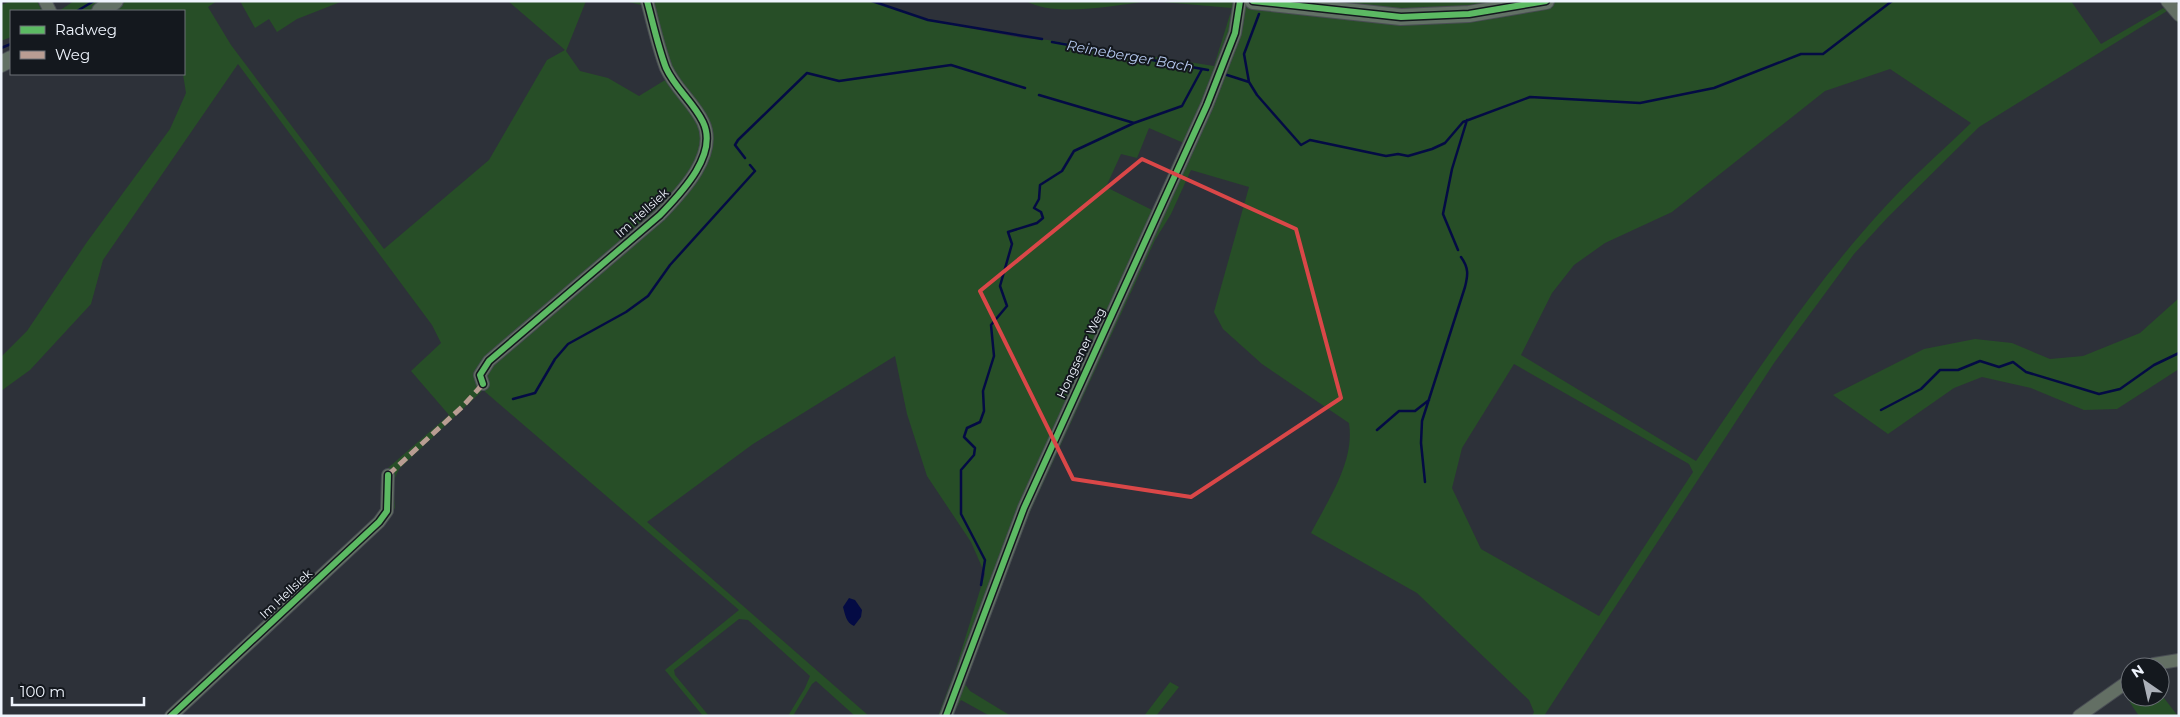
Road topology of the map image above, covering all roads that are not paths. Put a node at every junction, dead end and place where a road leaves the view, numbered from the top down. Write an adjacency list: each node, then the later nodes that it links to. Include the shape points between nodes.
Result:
1 (116, 1): 7 (main road)
2 (646, 1): 9 (street, Im Hellsiek, via 667,69 704,123 704,153 696,172 684,191 660,215 489,361 480,375)
3 (1240, 1): 13 (street, Hongsener Weg, via 1235,33 1207,105 1024,508)
4 (1253, 1): 5 (main road, via 1401,17 1469,14)
5 (1546, 1)
6 (2167, 1): 8 (street)
7 (102, 10)
8 (2179, 15)
9 (483, 384)
10 (388, 475): 12 (street, Im Hellsiek, via 387,511 379,522)
11 (2120, 687): 14 (street)
12 (171, 716)
13 (946, 716)
14 (2079, 716)

